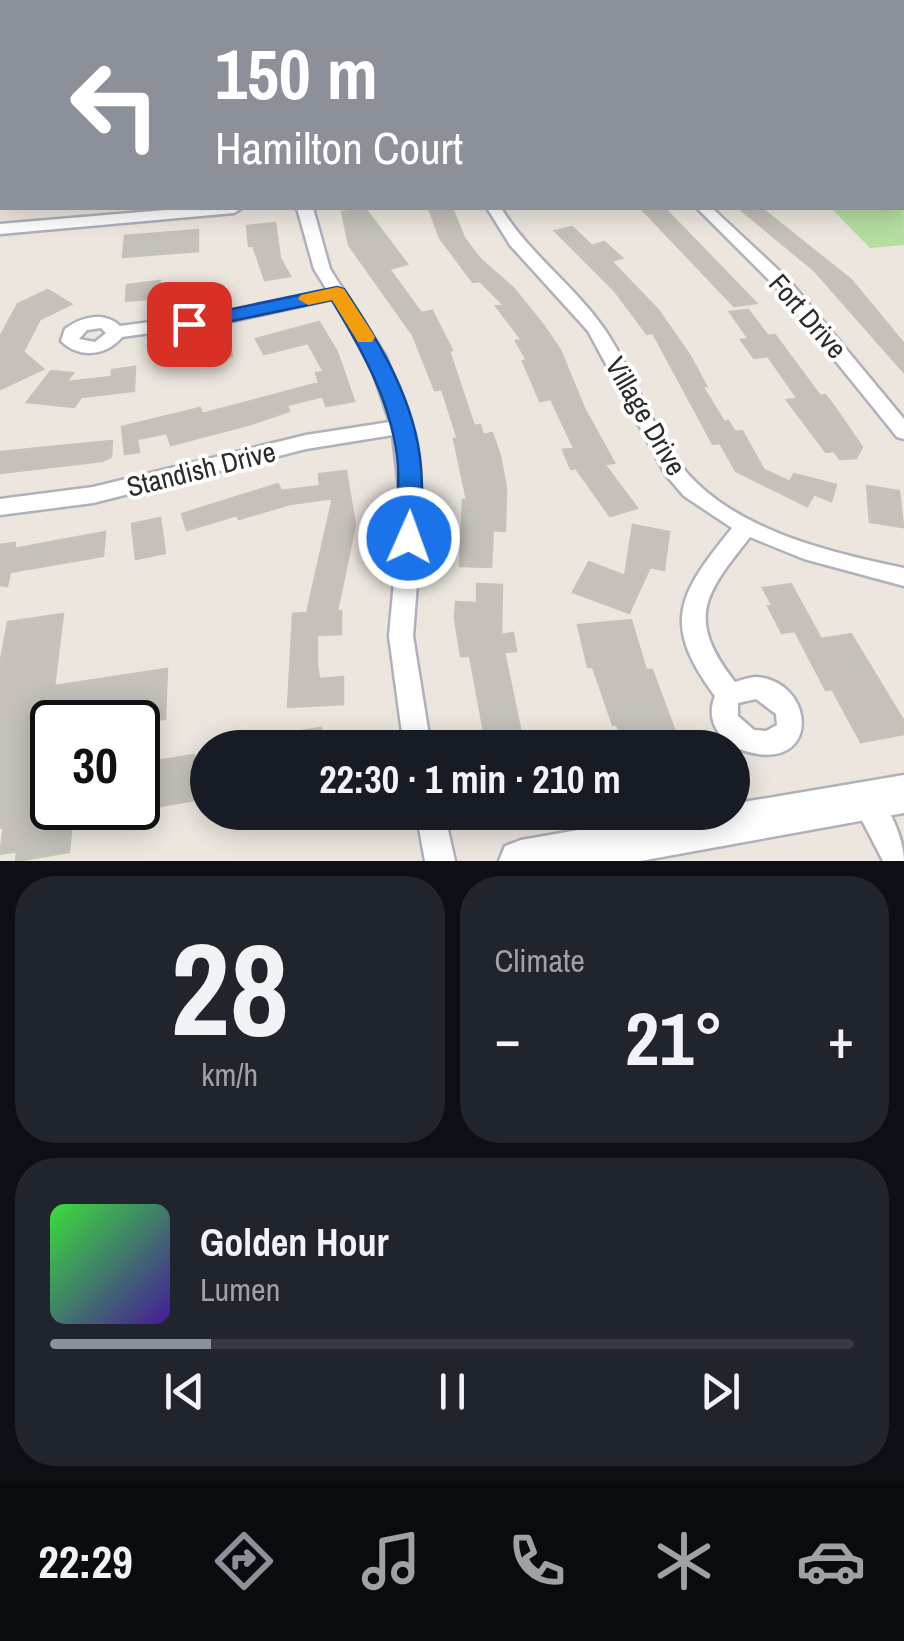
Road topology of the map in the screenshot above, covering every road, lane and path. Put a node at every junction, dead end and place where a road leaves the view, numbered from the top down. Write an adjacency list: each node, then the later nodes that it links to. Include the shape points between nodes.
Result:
1 (212, 210): 5 (street)
2 (306, 210): 6 (street, via 315,252)
3 (495, 210): 11 (street, Village Drive, via 513,240 596,329 682,481)
4 (706, 210): 9 (street, Fort Drive, via 782,283)
5 (0, 229)
6 (337, 293): 7 (street, via 228,318); 8 (street, via 376,356)
7 (116, 332)
8 (402, 427): 10 (street, Standish Drive, via 306,442 93,495); 14 (street, via 412,505 401,636)
9 (904, 432)
10 (0, 507)
11 (746, 526): 12 (street, Village Drive, via 832,560); 13 (street, via 692,602 693,630)
12 (904, 578)
13 (730, 694)
14 (415, 730)
15 (885, 797): 18 (main road); 19 (street)
16 (434, 830): 17 (street)
17 (440, 861)
18 (522, 861)
19 (899, 861)

